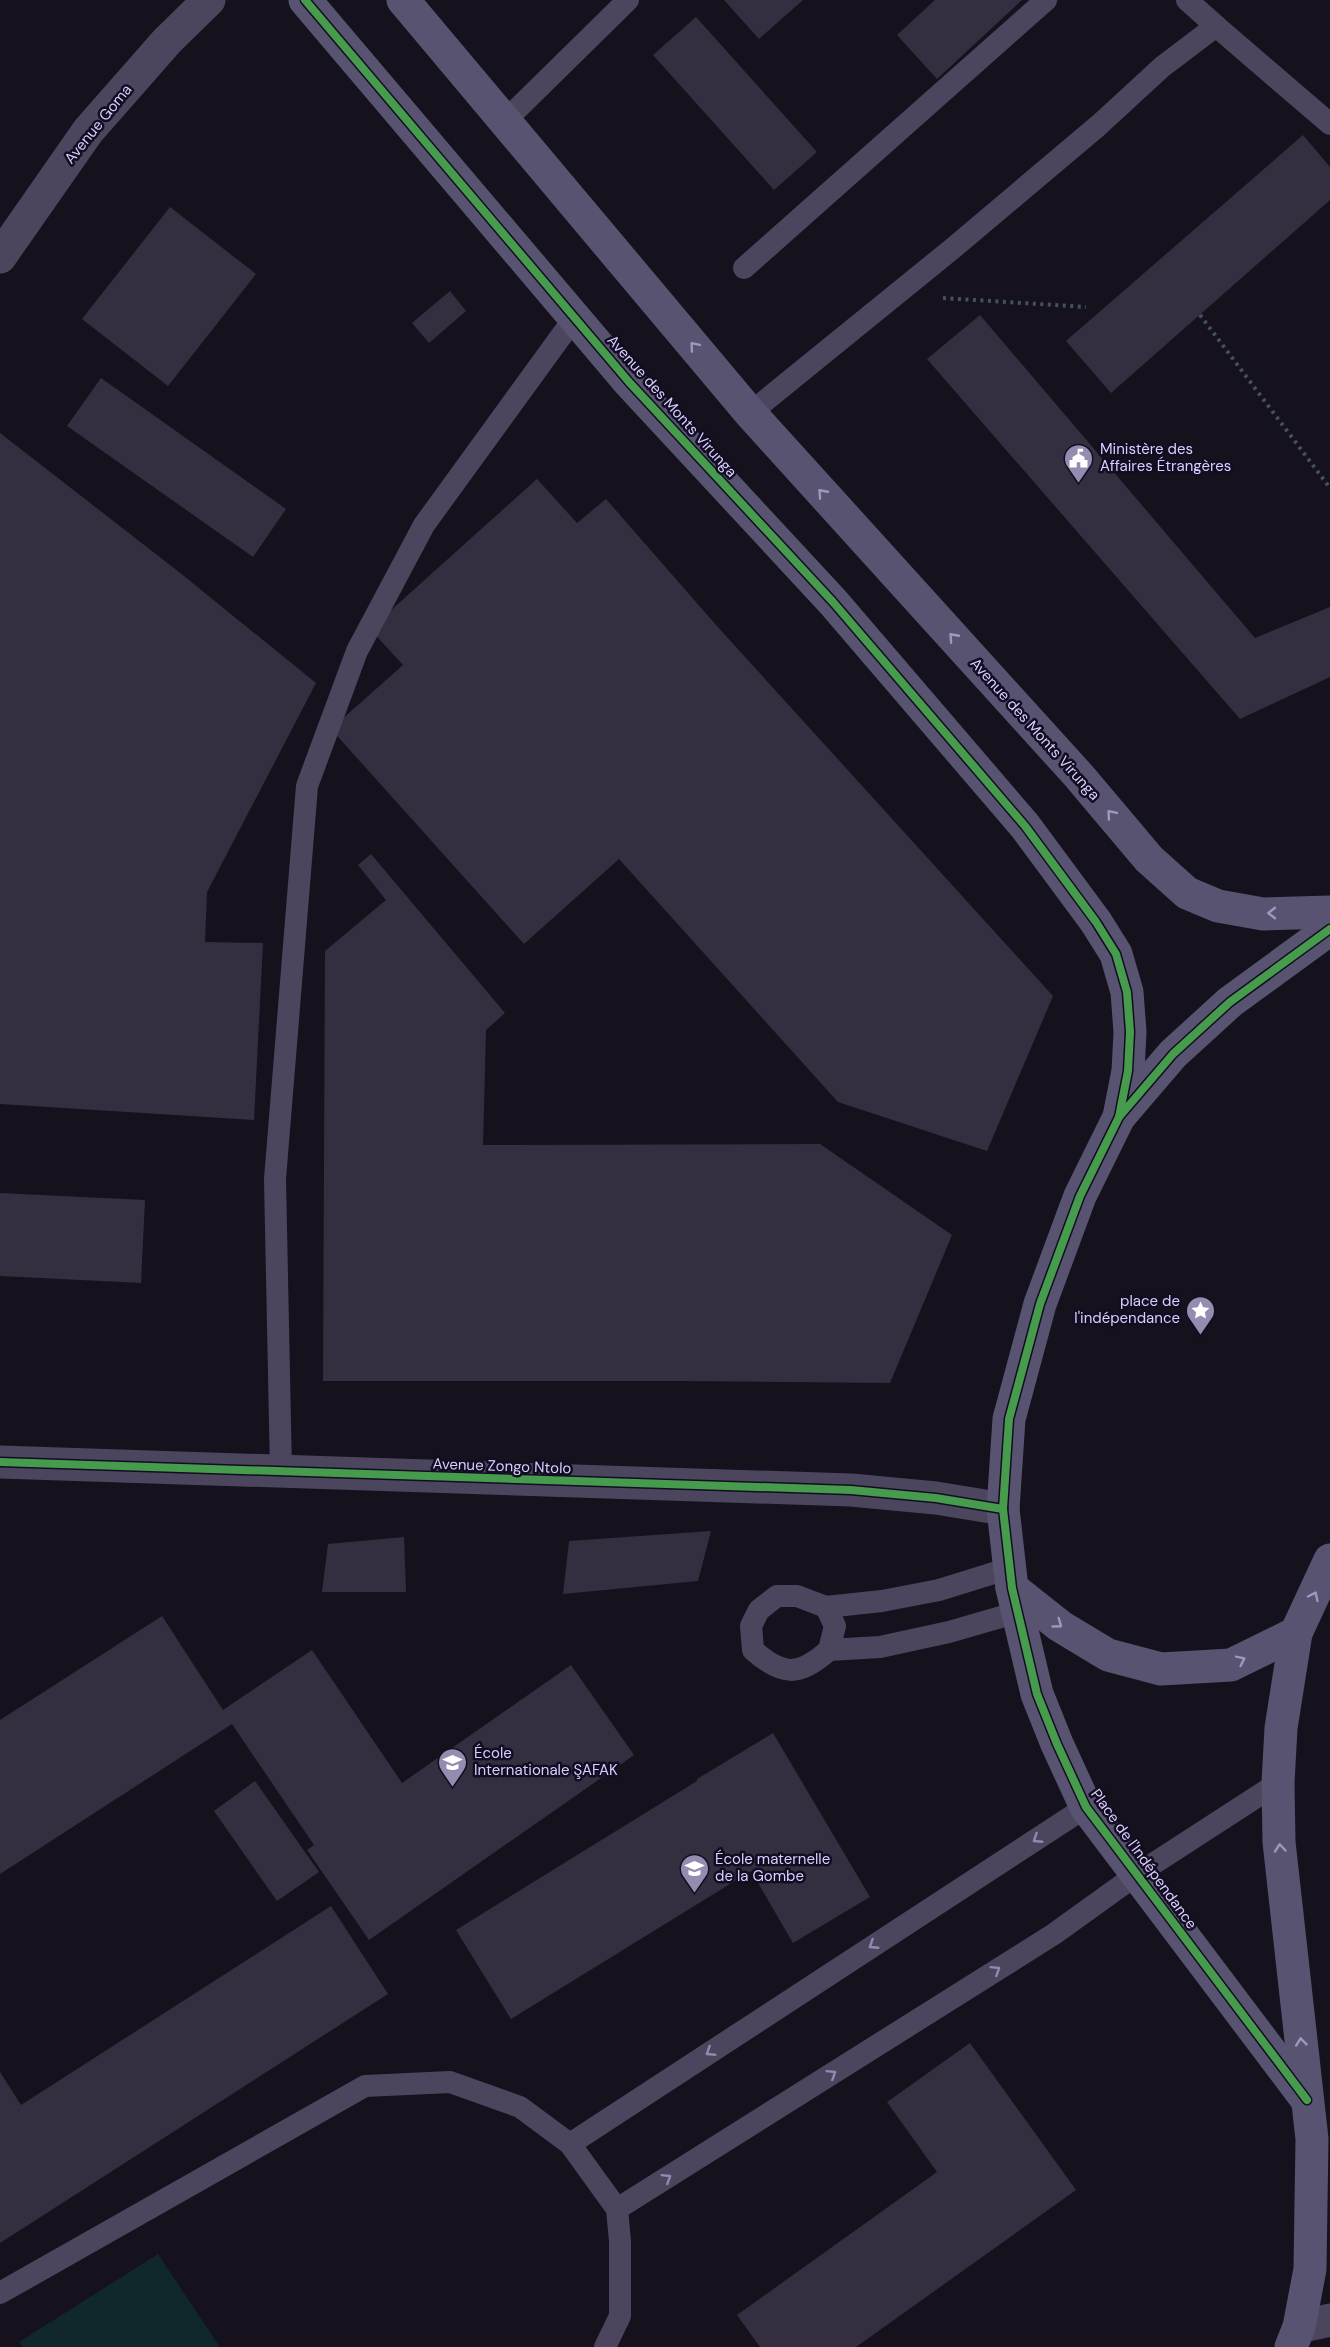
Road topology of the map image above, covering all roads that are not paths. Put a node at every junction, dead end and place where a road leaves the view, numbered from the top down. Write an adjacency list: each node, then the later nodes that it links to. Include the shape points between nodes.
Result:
1 (209, 0): 10 (street, Avenue Goma, via 167,41 88,131)
2 (304, 0): 12 (street, Avenue des Monts Virunga)
3 (403, 0): 8 (street, Avenue des Monts Virunga)
4 (628, 0): 8 (lane)
5 (1046, 0): 11 (lane)
6 (1187, 0): 7 (lane)
7 (1215, 26): 9 (lane); 13 (lane)
8 (505, 121): 13 (street, Avenue des Monts Virunga, one-way to 8)
9 (1330, 124)
10 (0, 257)
11 (744, 268)
12 (575, 317): 16 (street, Avenue des Monts Virunga, via 629,382 833,602 1025,826 1096,922 1116,954 1127,992 1128,1071); 18 (lane, via 424,525 357,651 308,786 275,1179)
13 (750, 413): 14 (street, Avenue des Monts Virunga, one-way to 13, via 1263,914 1218,906 1187,893 1149,859)
14 (1330, 912)
15 (1330, 930): 16 (street, Place de l'Indépendance, via 1230,1002 1173,1054)
16 (1119, 1117): 19 (street, Place de l'Indépendance, via 1080,1197 1040,1304 1009,1419)
17 (0, 1462): 18 (street, Avenue Zongo Ntolo)
18 (280, 1472): 19 (street, Avenue Zongo Ntolo, via 851,1490)
19 (1003, 1509): 21 (street, Place de l'Indépendance)
20 (1330, 1560): 23 (street, one-way to 20)
21 (1013, 1589): 22 (lane, via 939,1590); 23 (street, one-way to 23, via 1060,1626 1108,1655 1161,1668 1231,1665); 24 (lane, via 948,1632 880,1647); 26 (street, Place de l'Indépendance, via 1037,1694)
22 (826, 1607): 24 (lane, via 835,1626); 24 (lane, via 797,1596 777,1596 759,1610 751,1626 753,1650 783,1671 799,1669)
23 (1296, 1633): 25 (street, via 1281,1728)
24 (829, 1650)
25 (1278, 1783): 27 (lane); 28 (street, one-way to 25, via 1279,1842)
26 (1086, 1807): 27 (street, Place de l'Indépendance); 29 (lane, one-way to 29)
27 (1136, 1875): 28 (street, Place de l'Indépendance); 31 (lane, one-way to 27, via 1054,1934)
28 (1307, 2100): 30 (street)
29 (570, 2144): 31 (lane); 32 (lane, via 520,2107 450,2082 365,2086)
30 (1321, 2145): 34 (street, via 1310,2269)
31 (617, 2209): 35 (lane, via 620,2316)
32 (0, 2293)
33 (1330, 2320): 34 (street)
34 (1295, 2337)
35 (605, 2347)

